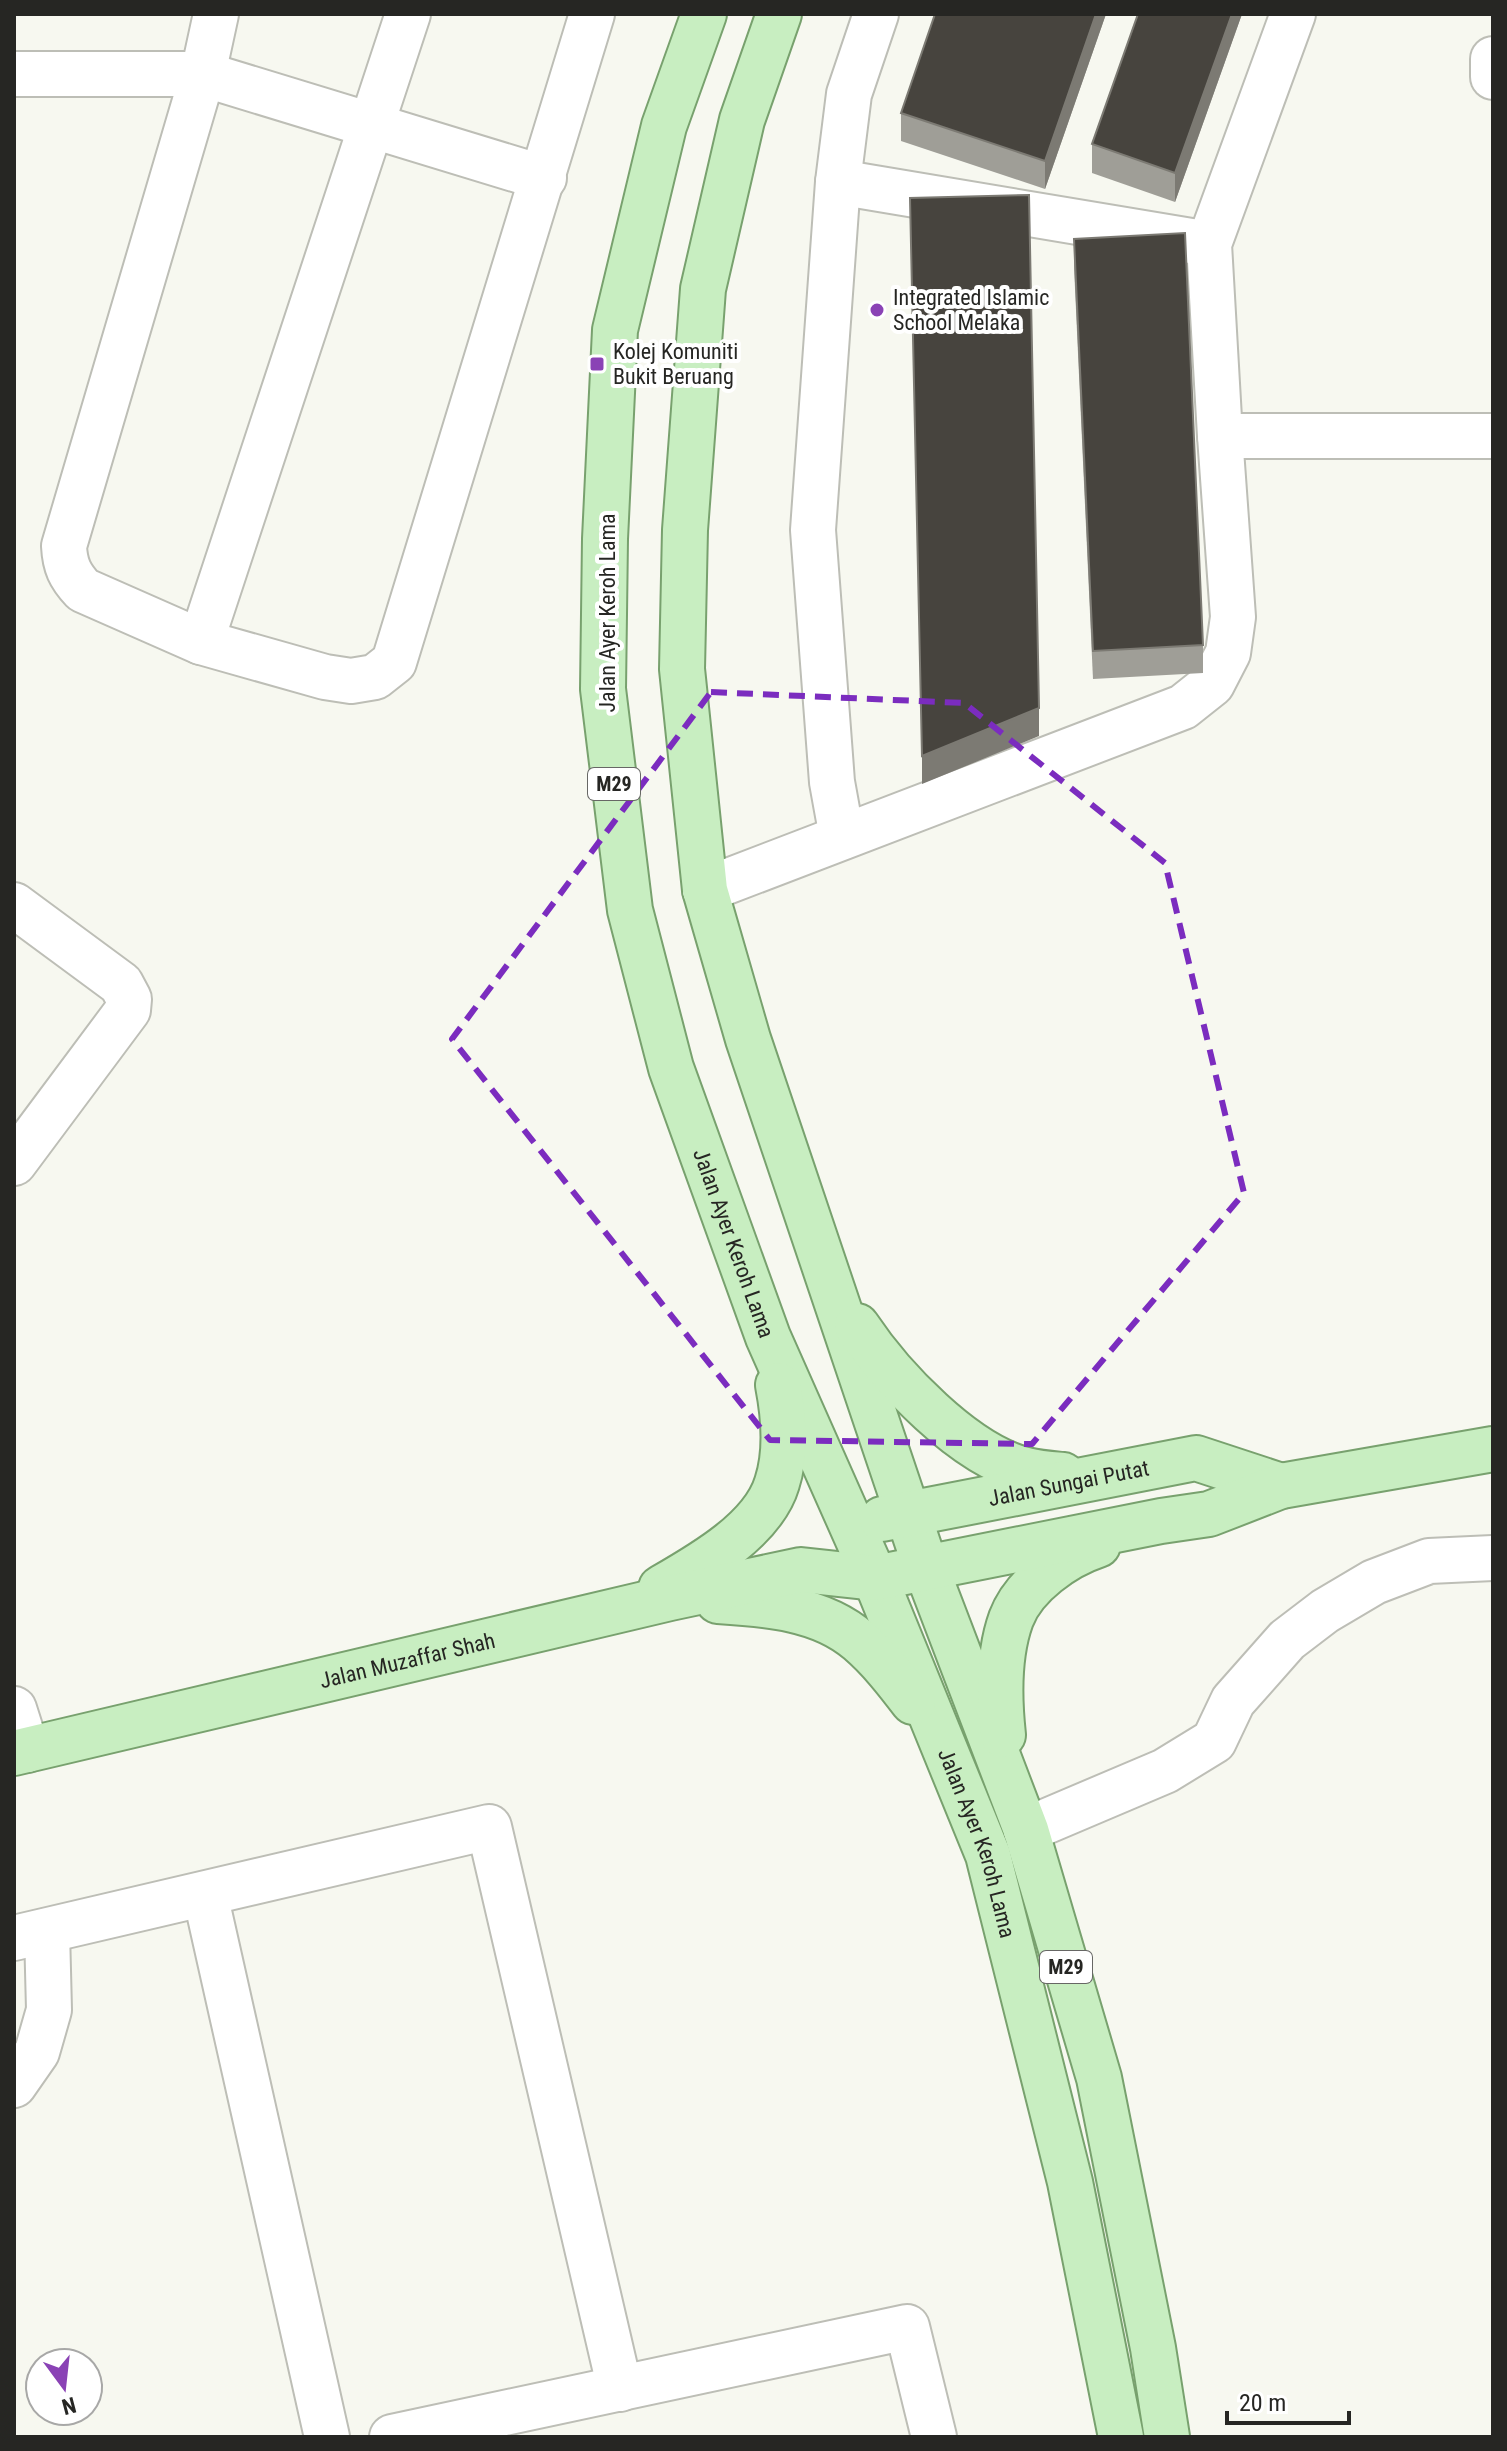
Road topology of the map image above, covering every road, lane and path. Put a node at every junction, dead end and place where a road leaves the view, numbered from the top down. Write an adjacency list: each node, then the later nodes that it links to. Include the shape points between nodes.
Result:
1 (216, 14): 10 (street)
2 (408, 14): 12 (street)
3 (592, 14): 13 (street)
4 (704, 14): 24 (main road, Jalan Ayer Keroh Lama / M29, via 664,126 615,330 603,689 630,910 671,1068)
5 (779, 14): 20 (main road, Jalan Ayer Keroh Lama / M29, via 742,120 703,289 685,530 682,669)
6 (876, 14): 14 (street, via 849,94)
7 (1293, 14): 15 (street)
8 (1493, 59): 11 (street)
9 (14, 74): 10 (street)
10 (203, 74): 12 (street); 18 (street, via 64,546 71,578 83,590)
11 (1493, 77)
12 (371, 125): 13 (street); 18 (street)
13 (544, 178): 18 (street, via 394,662 375,677 351,681)
14 (838, 182): 15 (street); 19 (street, via 813,530 832,782)
15 (1209, 244): 16 (street)
16 (1220, 436): 17 (street); 19 (street, via 1233,617 1228,653 1212,684 1183,707)
17 (1493, 436)
18 (201, 642)
19 (842, 837): 20 (street)
20 (705, 890): 23 (main road, Jalan Ayer Keroh Lama / M29, via 748,1039)
21 (14, 905): 22 (street, via 121,984 129,999 128,1010)
22 (16, 1155)
23 (832, 1287): 26 (main road, via 878,1356 967,1440 1025,1470); 28 (main road, Jalan Ayer Keroh Lama / M29)
24 (768, 1337): 30 (main road, Jalan Ayer Keroh Lama / M29); 36 (main road, via 782,1405 777,1485 748,1527 723,1550)
25 (1493, 1449): 27 (main road, Jalan Sungai Putat)
26 (1103, 1476): 27 (main road, Jalan Sungai Putat, via 1196,1458); 28 (main road, Jalan Sungai Putat)
27 (1281, 1486): 29 (main road, Jalan Sungai Putat, via 1209,1514)
28 (908, 1512): 30 (main road, Jalan Sungai Putat); 32 (main road, Jalan Ayer Keroh Lama / M29)
29 (1161, 1521): 32 (main road, Jalan Sungai Putat); 39 (main road, via 1080,1551 1022,1599 1002,1666)
30 (853, 1526): 33 (main road, Jalan Muzaffar Shah); 34 (main road, Jalan Ayer Keroh Lama / M29)
31 (1493, 1558): 41 (street, via 1429,1561 1374,1582 1287,1640 1233,1701 1214,1741 1165,1771)
32 (926, 1568): 34 (main road, Jalan Sungai Putat); 39 (main road, Jalan Ayer Keroh Lama / M29)
33 (801, 1570): 34 (main road, Jalan Muzaffar Shah); 35 (main road, Jalan Muzaffar Shah)
34 (875, 1578): 40 (main road, Jalan Ayer Keroh Lama / M29)
35 (670, 1598): 36 (main road, Jalan Muzaffar Shah); 40 (main road, via 781,1607 838,1627 859,1641 913,1701)
36 (628, 1608): 38 (main road, Jalan Muzaffar Shah)
37 (14, 1709): 38 (street)
38 (20, 1751)
39 (1003, 1770): 41 (main road, Jalan Ayer Keroh Lama / M29)
40 (956, 1773): 49 (main road, Jalan Ayer Keroh Lama / M29, via 988,1855 1067,2167)
41 (1026, 1830): 50 (main road, Jalan Ayer Keroh Lama / M29, via 1099,2078)
42 (205, 1894): 43 (street); 45 (street, via 489,1827); 46 (street)
43 (30, 1935): 44 (street, via 49,2010 37,2052)
44 (14, 2085)
45 (620, 2389): 47 (street); 48 (street, via 907,2327)
46 (327, 2437)
47 (392, 2437)
48 (934, 2437)
49 (1121, 2437)
50 (1167, 2437)

